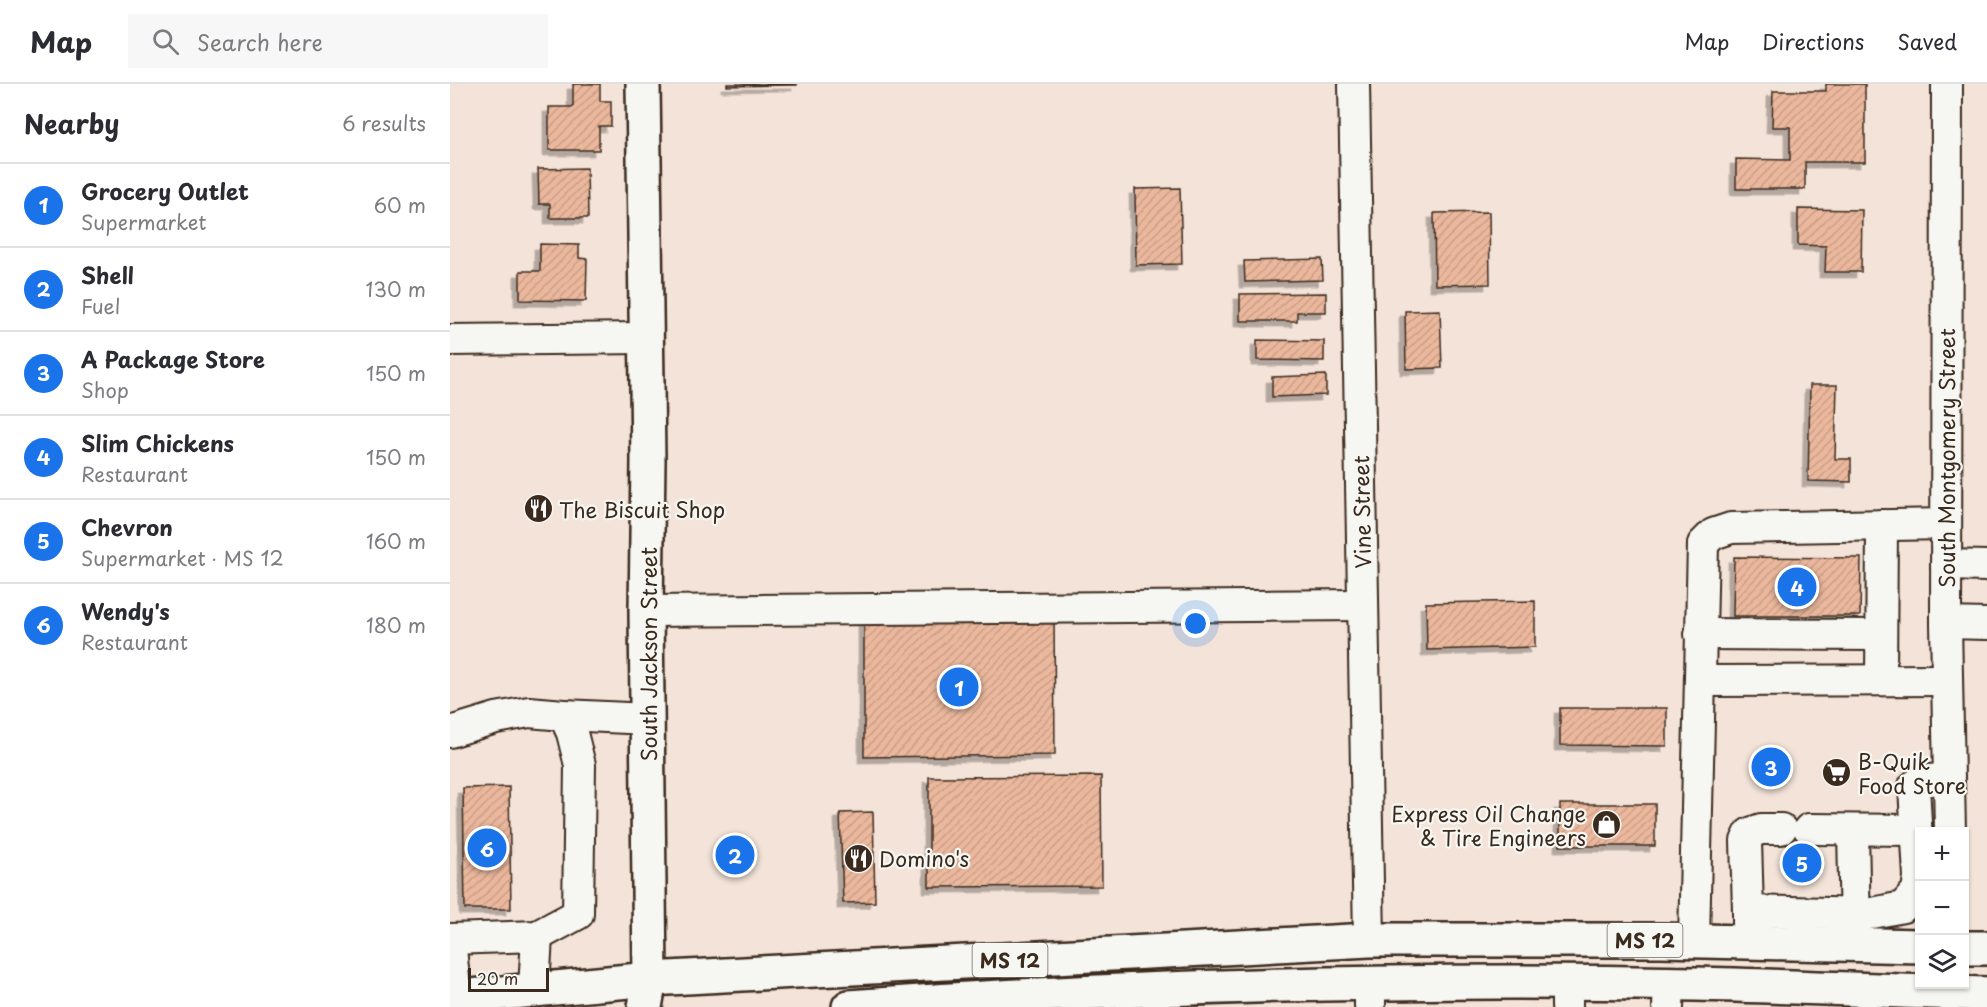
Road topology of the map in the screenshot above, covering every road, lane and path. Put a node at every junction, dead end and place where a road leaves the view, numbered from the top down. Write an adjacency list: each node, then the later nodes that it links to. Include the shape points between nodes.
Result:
1 (643, 84): 4 (main road, South Jackson Street)
2 (1354, 84): 10 (street, Vine Street)
3 (1947, 84): 6 (street, South Montgomery Street)
4 (646, 338): 5 (street); 11 (main road, South Jackson Street)
5 (450, 340)
6 (1946, 524): 7 (street); 8 (street, South Montgomery Street)
7 (1882, 525): 14 (street, via 1731,528 1713,534 1703,544); 15 (street)
8 (1946, 565): 9 (street); 12 (street, South Montgomery Street)
9 (1987, 566)
10 (1362, 605): 11 (street); 32 (street, Vine Street)
11 (646, 611): 20 (main road, South Jackson Street)
12 (1946, 623): 13 (street); 17 (street, South Montgomery Street)
13 (1987, 624)
14 (1700, 634): 15 (street); 18 (street)
15 (1881, 635): 16 (street)
16 (1881, 680): 17 (street); 18 (street)
17 (1947, 680): 22 (street, South Montgomery Street)
18 (1700, 681): 33 (street)
19 (564, 715): 20 (street); 21 (street, via 529,712); 30 (street, via 580,765 578,914)
20 (648, 719): 38 (main road, South Jackson Street)
21 (450, 732)
22 (1949, 778): 23 (street, via 1921,781 1914,786); 24 (street, South Montgomery Street)
23 (1917, 827)
24 (1950, 827)
25 (1853, 830): 26 (street); 28 (street, via 1761,829 1750,834 1746,841); 29 (street)
26 (1915, 844)
27 (1918, 881): 29 (street, via 1917,891 1903,907 1867,914)
28 (1748, 927): 29 (main road, MS 12); 33 (main road, MS 12)
29 (1855, 929): 34 (main road, MS 12)
30 (537, 936): 31 (street); 37 (street)
31 (450, 939): 45 (street)
32 (1370, 940): 33 (main road, MS 12); 38 (main road, MS 12)
33 (1694, 941)
34 (1915, 945)
35 (1969, 948): 36 (main road)
36 (1987, 948)
37 (534, 989): 38 (main road, MS 12); 45 (main road, MS 12)
38 (647, 993)
39 (1987, 994): 43 (main road, MS 12 / MS 12)
40 (1370, 995): 41 (main road, MS 12 / MS 12); 46 (main road, MS 12 / MS 12)
41 (1567, 995): 42 (main road, MS 12 / MS 12)
42 (1668, 995): 44 (main road, MS 12 / MS 12)
43 (1952, 995): 44 (main road, MS 12 / MS 12)
44 (1732, 996)
45 (453, 998)
46 (943, 1004): 47 (main road, MS 12 / MS 12)
47 (849, 1007)

